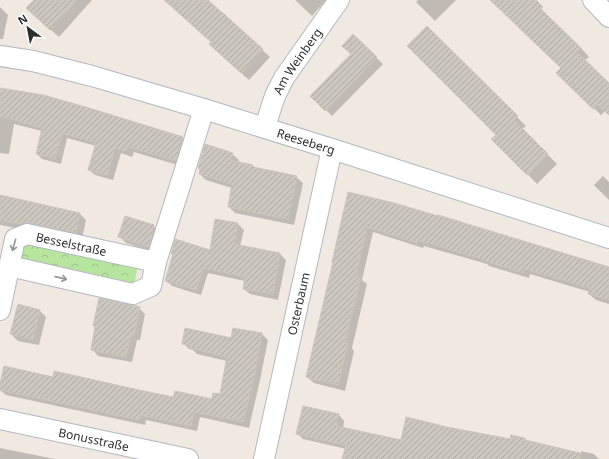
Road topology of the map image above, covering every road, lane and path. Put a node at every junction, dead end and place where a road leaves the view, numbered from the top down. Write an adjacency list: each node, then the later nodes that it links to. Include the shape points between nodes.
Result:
1 (339, 0): 6 (street, Am Weinberg, via 284,78 275,96)
2 (593, 0): 3 (street)
3 (609, 17)
4 (0, 56): 5 (street, Reeseberg, via 40,62)
5 (204, 109): 6 (street, Reeseberg); 9 (street)
6 (265, 128): 7 (street, Reeseberg)
7 (332, 149): 8 (street, Reeseberg); 14 (street, Osterbaum)
8 (609, 238)
9 (156, 262): 10 (street, one-way to 9, via 133,294 151,286); 10 (street, Besselstraße, one-way to 10, via 27,234 15,239)
10 (9, 266): 11 (street, Besselstraße)
11 (0, 310)
12 (0, 419): 13 (street, Bonusstraße)
13 (188, 459)
14 (264, 459)

